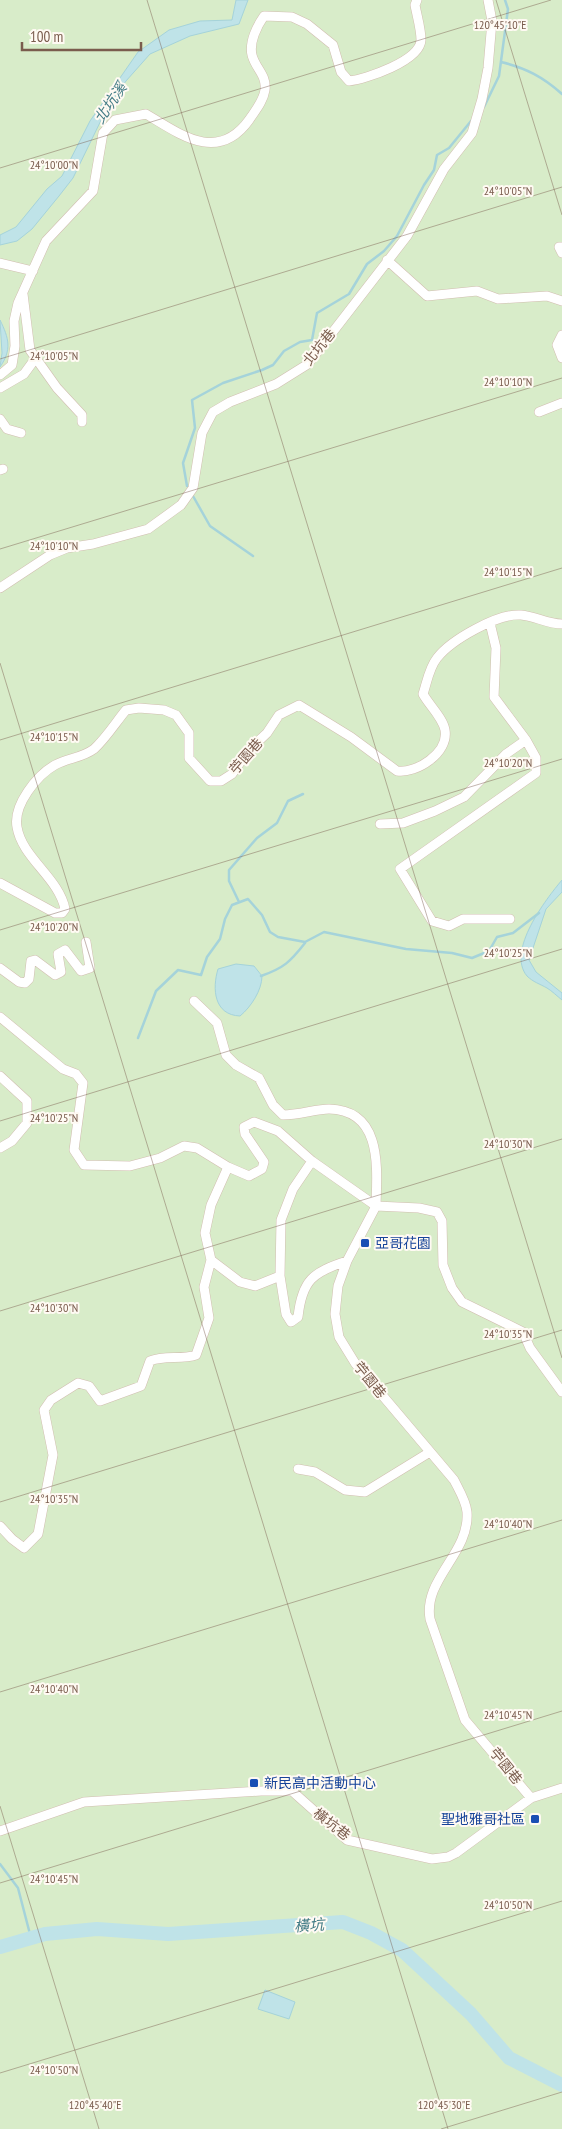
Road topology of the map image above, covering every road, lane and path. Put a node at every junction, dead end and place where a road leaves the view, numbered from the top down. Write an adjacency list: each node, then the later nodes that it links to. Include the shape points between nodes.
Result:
1 (417, 0): 7 (street, via 421,42 416,52 372,76 349,81 341,72 333,45 307,24 292,17 264,16 253,40 252,55 264,78 265,89 261,102 245,125 229,139 200,142 146,114 115,120 103,133 92,190 46,241)
2 (488, 0): 5 (street, 北坑巷, via 492,21 488,68 472,133 444,169 407,236)
3 (562, 247): 4 (street, via 559,247)
4 (562, 253)
5 (388, 260): 9 (street, via 427,296 477,291 498,299 547,296); 20 (street, 北坑巷, via 308,364 276,384 213,412 202,434 193,488 181,505 148,528 50,555)
6 (0, 263): 7 (street)
7 (33, 271): 8 (street)
8 (23, 294): 12 (street, via 30,350); 13 (street, via 14,321 12,365)
9 (562, 301)
10 (562, 335): 11 (street, via 557,345)
11 (562, 358)
12 (35, 359): 14 (street, via 24,374); 18 (street, via 82,415)
13 (0, 375)
14 (0, 388)
15 (562, 403): 16 (street)
16 (539, 412)
17 (0, 419): 19 (street, via 7,429)
18 (82, 422)
19 (21, 433)
20 (0, 588)
21 (490, 623): 22 (street, 苧園巷, via 506,615 520,615 550,624); 23 (street, via 496,648 494,697); 25 (street, 苧園巷, via 458,640 436,659 423,694 446,733 436,754 426,763 404,772 397,771 344,732 299,705 279,715 232,774 220,782 210,781 189,758 189,733 176,715 164,710 126,710 94,748 43,773 20,808 17,827 25,845 61,893 65,909 62,913 55,913)
22 (562, 624)
23 (526, 740): 24 (street, via 506,754 464,797 403,823); 26 (street, via 536,758 536,773 400,869 432,921 449,926 463,919)
24 (380, 824)
25 (0, 883)
26 (510, 919)
27 (86, 942): 28 (street, via 90,968 86,970 80,971 65,950 58,954 60,972 55,975 35,960 31,962 25,983)
28 (0, 968)
29 (194, 1002): 35 (street, via 217,1023 226,1055 259,1078 273,1105 283,1115 329,1109 349,1113 362,1120 377,1154)
30 (0, 1017): 34 (street, via 63,1069 76,1074 82,1083 74,1150 84,1165 130,1166 160,1158 184,1146 197,1148)
31 (0, 1076): 32 (street, via 26,1102 27,1123 12,1141)
32 (0, 1148)
33 (312, 1161): 34 (street, via 278,1131 254,1122 244,1127 245,1134 264,1162 262,1169 249,1176); 35 (street); 38 (street, via 293,1189 281,1220)
34 (228, 1167): 36 (street, via 211,1205 205,1233)
35 (376, 1206): 37 (street, 苧園巷); 39 (street, via 437,1212 442,1221 443,1265 457,1295 462,1302 523,1332 530,1348)
36 (211, 1260): 38 (street, via 240,1282 255,1286); 42 (street, via 204,1287 209,1318 196,1355 189,1358 160,1357 150,1361 141,1386 100,1401 89,1386 78,1383 51,1400 44,1410 54,1455 38,1534 24,1548)
37 (348, 1261): 38 (street, via 321,1271 308,1280 298,1317 291,1322 286,1314); 40 (street, 苧園巷, via 335,1301 339,1337 355,1363)
38 (280, 1276)
39 (562, 1392)
40 (430, 1452): 41 (street, via 365,1492 345,1490 316,1472); 44 (street, 苧園巷, via 454,1480 467,1511 465,1537 435,1587 428,1607 430,1619 465,1720)
41 (298, 1469)
42 (0, 1526)
43 (562, 1788): 44 (street, 橫坑巷)
44 (531, 1798): 45 (street, 橫坑巷, via 456,1853 432,1859 347,1840 292,1791 84,1802)
45 (0, 1831)

